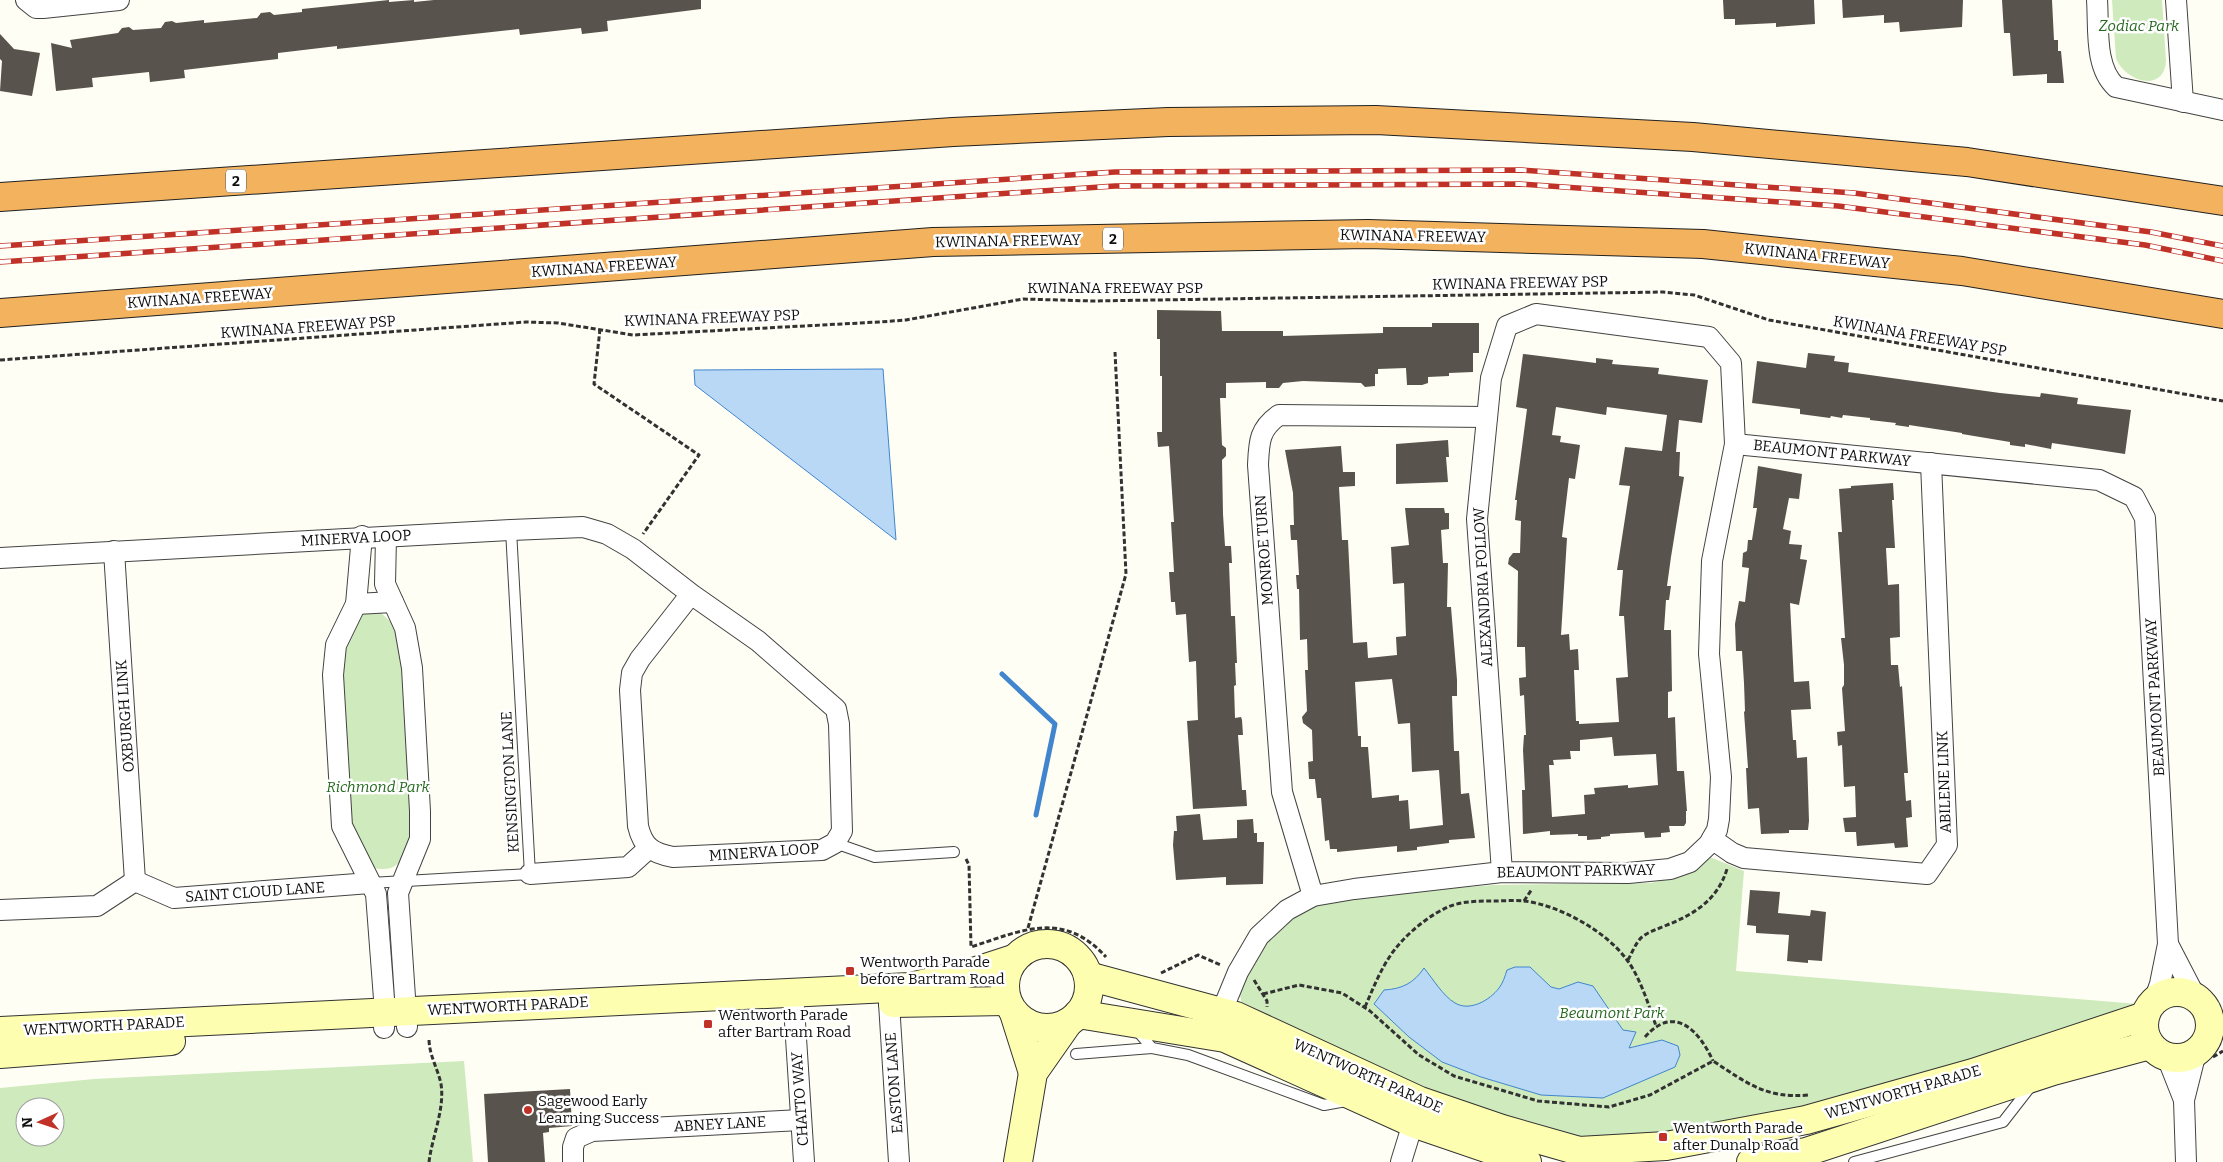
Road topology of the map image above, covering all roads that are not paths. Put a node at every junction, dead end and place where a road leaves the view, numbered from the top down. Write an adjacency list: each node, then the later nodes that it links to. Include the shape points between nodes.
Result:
1 (26, 0): 2 (street, via 36,8 43,8)
2 (119, 0)
3 (2097, 0): 5 (street, via 2101,58 2109,81 2116,87)
4 (2176, 0): 5 (street)
5 (2183, 102): 6 (street)
6 (2223, 110)
7 (0, 197): 8 (highway, 2, via 953,132 1168,122 1376,120 1693,137 1967,162)
8 (2223, 201)
9 (0, 313): 10 (highway, KWINANA FREEWAY / 2, via 933,242 1368,234 1703,244 1962,271)
10 (2223, 314)
11 (1487, 417): 12 (street, ALEXANDRIA FOLLOW, via 1491,378 1507,326 1536,314 1708,337 1731,363); 26 (street, ALEXANDRIA FOLLOW, via 1477,519); 31 (street, MONROE TURN, via 1279,415 1266,423 1259,442 1282,792)
12 (1735, 444): 13 (street, BEAUMONT PARKWAY); 22 (street, BEAUMONT PARKWAY, via 1712,562 1709,654 1721,778 1719,819)
13 (1931, 463): 22 (street, ABILENE LINK, via 1947,845 1927,874 1744,858); 33 (street, BEAUMONT PARKWAY, via 2099,480 2134,497 2145,518)
14 (511, 530): 16 (street, MINERVA LOOP); 19 (street, MINERVA LOOP, via 584,527 606,534 633,549); 27 (lane, KENSINGTON LANE)
15 (362, 536): 16 (street, MINERVA LOOP); 17 (street, MINERVA LOOP); 21 (street)
16 (386, 537): 20 (street, via 385,584)
17 (114, 551): 18 (street, MINERVA LOOP); 28 (street, OXBURGH LINK)
18 (0, 558)
19 (691, 594): 23 (street, MINERVA LOOP, via 758,642 836,709 842,831); 24 (street, via 632,673 630,690 638,826 641,839)
20 (393, 602): 21 (street); 29 (street, via 405,628 412,668 420,811 420,839)
21 (356, 604): 30 (street, via 336,645 333,675 342,826)
22 (1712, 839): 26 (street, BEAUMONT PARKWAY, via 1690,862 1670,869 1628,873)
23 (835, 843): 24 (street, MINERVA LOOP, via 822,850 673,857); 25 (lane, via 875,857)
24 (649, 848): 27 (street, via 628,867)
25 (954, 852)
26 (1502, 872): 31 (street, BEAUMONT PARKWAY, via 1354,888)
27 (530, 874): 29 (lane, KENSINGTON LANE)
28 (136, 881): 30 (street, SAINT CLOUD LANE, via 174,898); 32 (street, via 97,906)
29 (402, 882): 30 (lane, KENSINGTON LANE); 43 (street, via 398,893)
30 (370, 883): 43 (street, via 376,894)
31 (1314, 896): 44 (street, BEAUMONT PARKWAY, via 1287,910 1258,936 1238,972)
32 (0, 910)
33 (2168, 944): 36 (street, BEAUMONT PARKWAY); 40 (street, BEAUMONT PARKWAY, via 2160,984)
34 (1013, 959): 35 (street, WENTWORTH PARADE, via 1030,946 1040,943 1061,945); 39 (street, via 1006,972 1004,986); 43 (street, WENTWORTH PARADE, via 910,987)
35 (1099, 969): 41 (street); 44 (street, WENTWORTH PARADE)
36 (2207, 1001): 40 (street, WENTWORTH PARADE, via 2174,992 2164,995); 46 (street)
37 (889, 1003): 38 (street, WENTWORTH PARADE); 39 (street, WENTWORTH PARADE); 60 (street, EASTON LANE)
38 (794, 1007): 43 (street, WENTWORTH PARADE); 56 (street, CHATTO WAY)
39 (1010, 1007): 41 (street, WENTWORTH PARADE, via 1025,1023 1039,1028 1054,1028); 51 (street)
40 (2150, 1008): 48 (street, via 2144,1031); 57 (street, WENTWORTH PARADE, via 1973,1073 1806,1120 1666,1146)
41 (1073, 1018): 42 (street, WENTWORTH PARADE); 51 (street)
42 (1130, 1022): 44 (street, WENTWORTH PARADE); 47 (lane)
43 (402, 1024): 45 (street, WENTWORTH PARADE); 49 (street, WENTWORTH PARADE)
44 (1217, 1024): 53 (street, WENTWORTH PARADE, via 1225,1038); 55 (street, WENTWORTH PARADE, via 1236,1016)
45 (0, 1032)
46 (2210, 1037): 48 (street, WENTWORTH PARADE, via 2182,1058); 54 (street)
47 (1152, 1048): 50 (lane); 53 (lane, via 1188,1055 1324,1105)
48 (2159, 1051): 52 (street, WENTWORTH PARADE, via 2053,1070); 54 (street)
49 (0, 1054)
50 (1076, 1054)
51 (1033, 1073): 61 (street)
52 (2038, 1077): 64 (street, WENTWORTH PARADE, via 1806,1152); 65 (lane, via 2004,1122)
53 (1357, 1099): 55 (street, WENTWORTH PARADE)
54 (2184, 1100): 66 (street)
55 (1416, 1112): 57 (street, WENTWORTH PARADE, via 1502,1129); 62 (street); 63 (street, WENTWORTH PARADE)
56 (801, 1120): 58 (street, ABNEY LANE, via 592,1131 576,1138); 59 (street, CHATTO WAY)
57 (1579, 1156)
58 (573, 1162)
59 (804, 1162)
60 (899, 1162)
61 (1018, 1162)
62 (1401, 1162)
63 (1527, 1162)
64 (1751, 1162)
65 (1854, 1162)
66 (2186, 1162)

